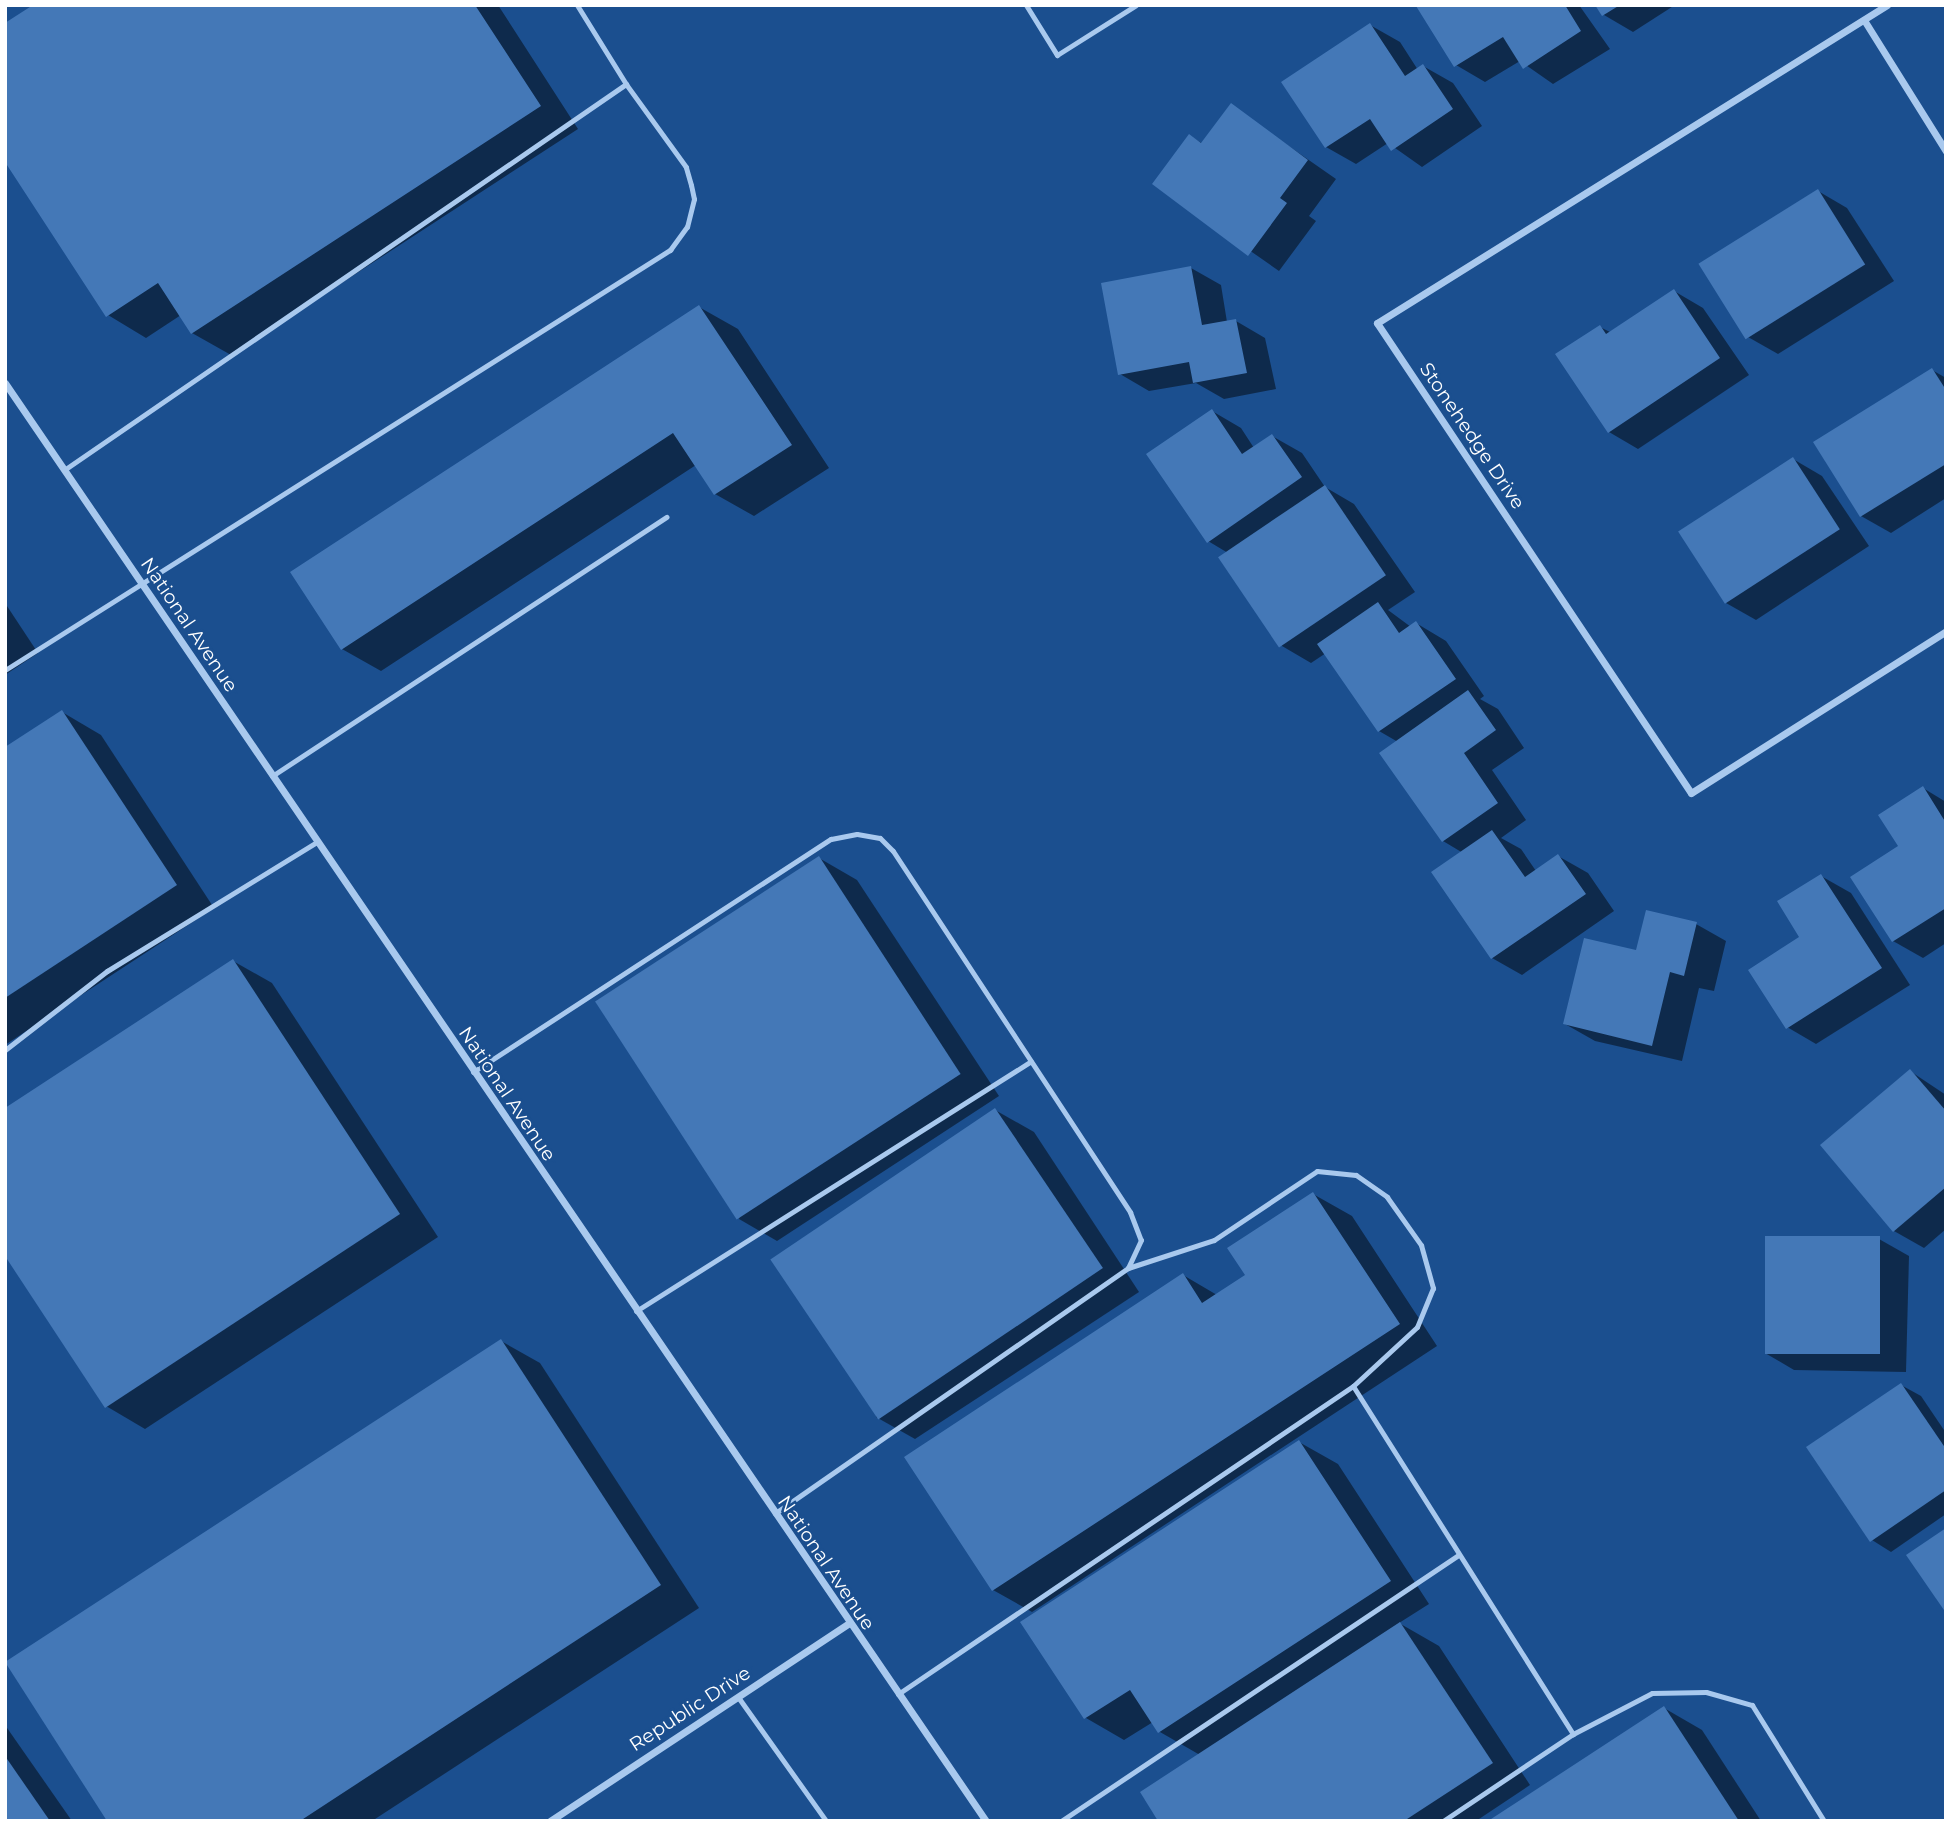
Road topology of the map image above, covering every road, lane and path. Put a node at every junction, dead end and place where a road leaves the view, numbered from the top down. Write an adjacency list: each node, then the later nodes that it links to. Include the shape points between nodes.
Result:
1 (577, 5): 6 (lane)
2 (1026, 5): 3 (lane, via 1057,55)
3 (1136, 5)
4 (1887, 5): 5 (street, Stonehedge Drive)
5 (1864, 20): 7 (street); 12 (street, Stonehedge Drive, via 1377,323 1691,793)
6 (626, 84): 9 (lane); 11 (lane, via 686,167 691,185 694,199 687,228 670,250)
7 (1946, 151)
8 (5, 383): 9 (street, National Avenue)
9 (64, 470): 11 (street, National Avenue)
10 (667, 517): 14 (lane)
11 (141, 582): 13 (lane); 14 (street, National Avenue)
12 (1946, 631)
13 (5, 670)
14 (272, 776): 15 (street, National Avenue)
15 (317, 842): 16 (lane, via 107,971); 18 (street, National Avenue)
16 (5, 1049)
17 (1031, 1061): 18 (lane, via 894,851 880,838 857,834 831,839); 19 (lane, via 1129,1212 1141,1240); 20 (lane)
18 (473, 1072): 20 (street, National Avenue)
19 (1128, 1268): 21 (lane, via 1214,1240 1317,1171 1356,1175 1387,1197 1414,1236 1433,1288 1417,1327); 22 (lane)
20 (635, 1311): 22 (street, National Avenue)
21 (1353, 1386): 23 (lane); 25 (lane)
22 (774, 1514): 24 (street, National Avenue)
23 (1458, 1555): 27 (lane); 31 (lane)
24 (848, 1624): 25 (street, National Avenue); 26 (street, Republic Drive)
25 (897, 1694): 30 (street, National Avenue)
26 (738, 1697): 28 (street, Republic Drive); 29 (lane)
27 (1573, 1734): 32 (lane); 33 (lane, via 1652,1693 1706,1692 1752,1706)
28 (550, 1821)
29 (826, 1821)
30 (986, 1821)
31 (1061, 1821)
32 (1443, 1821)
33 (1824, 1821)

